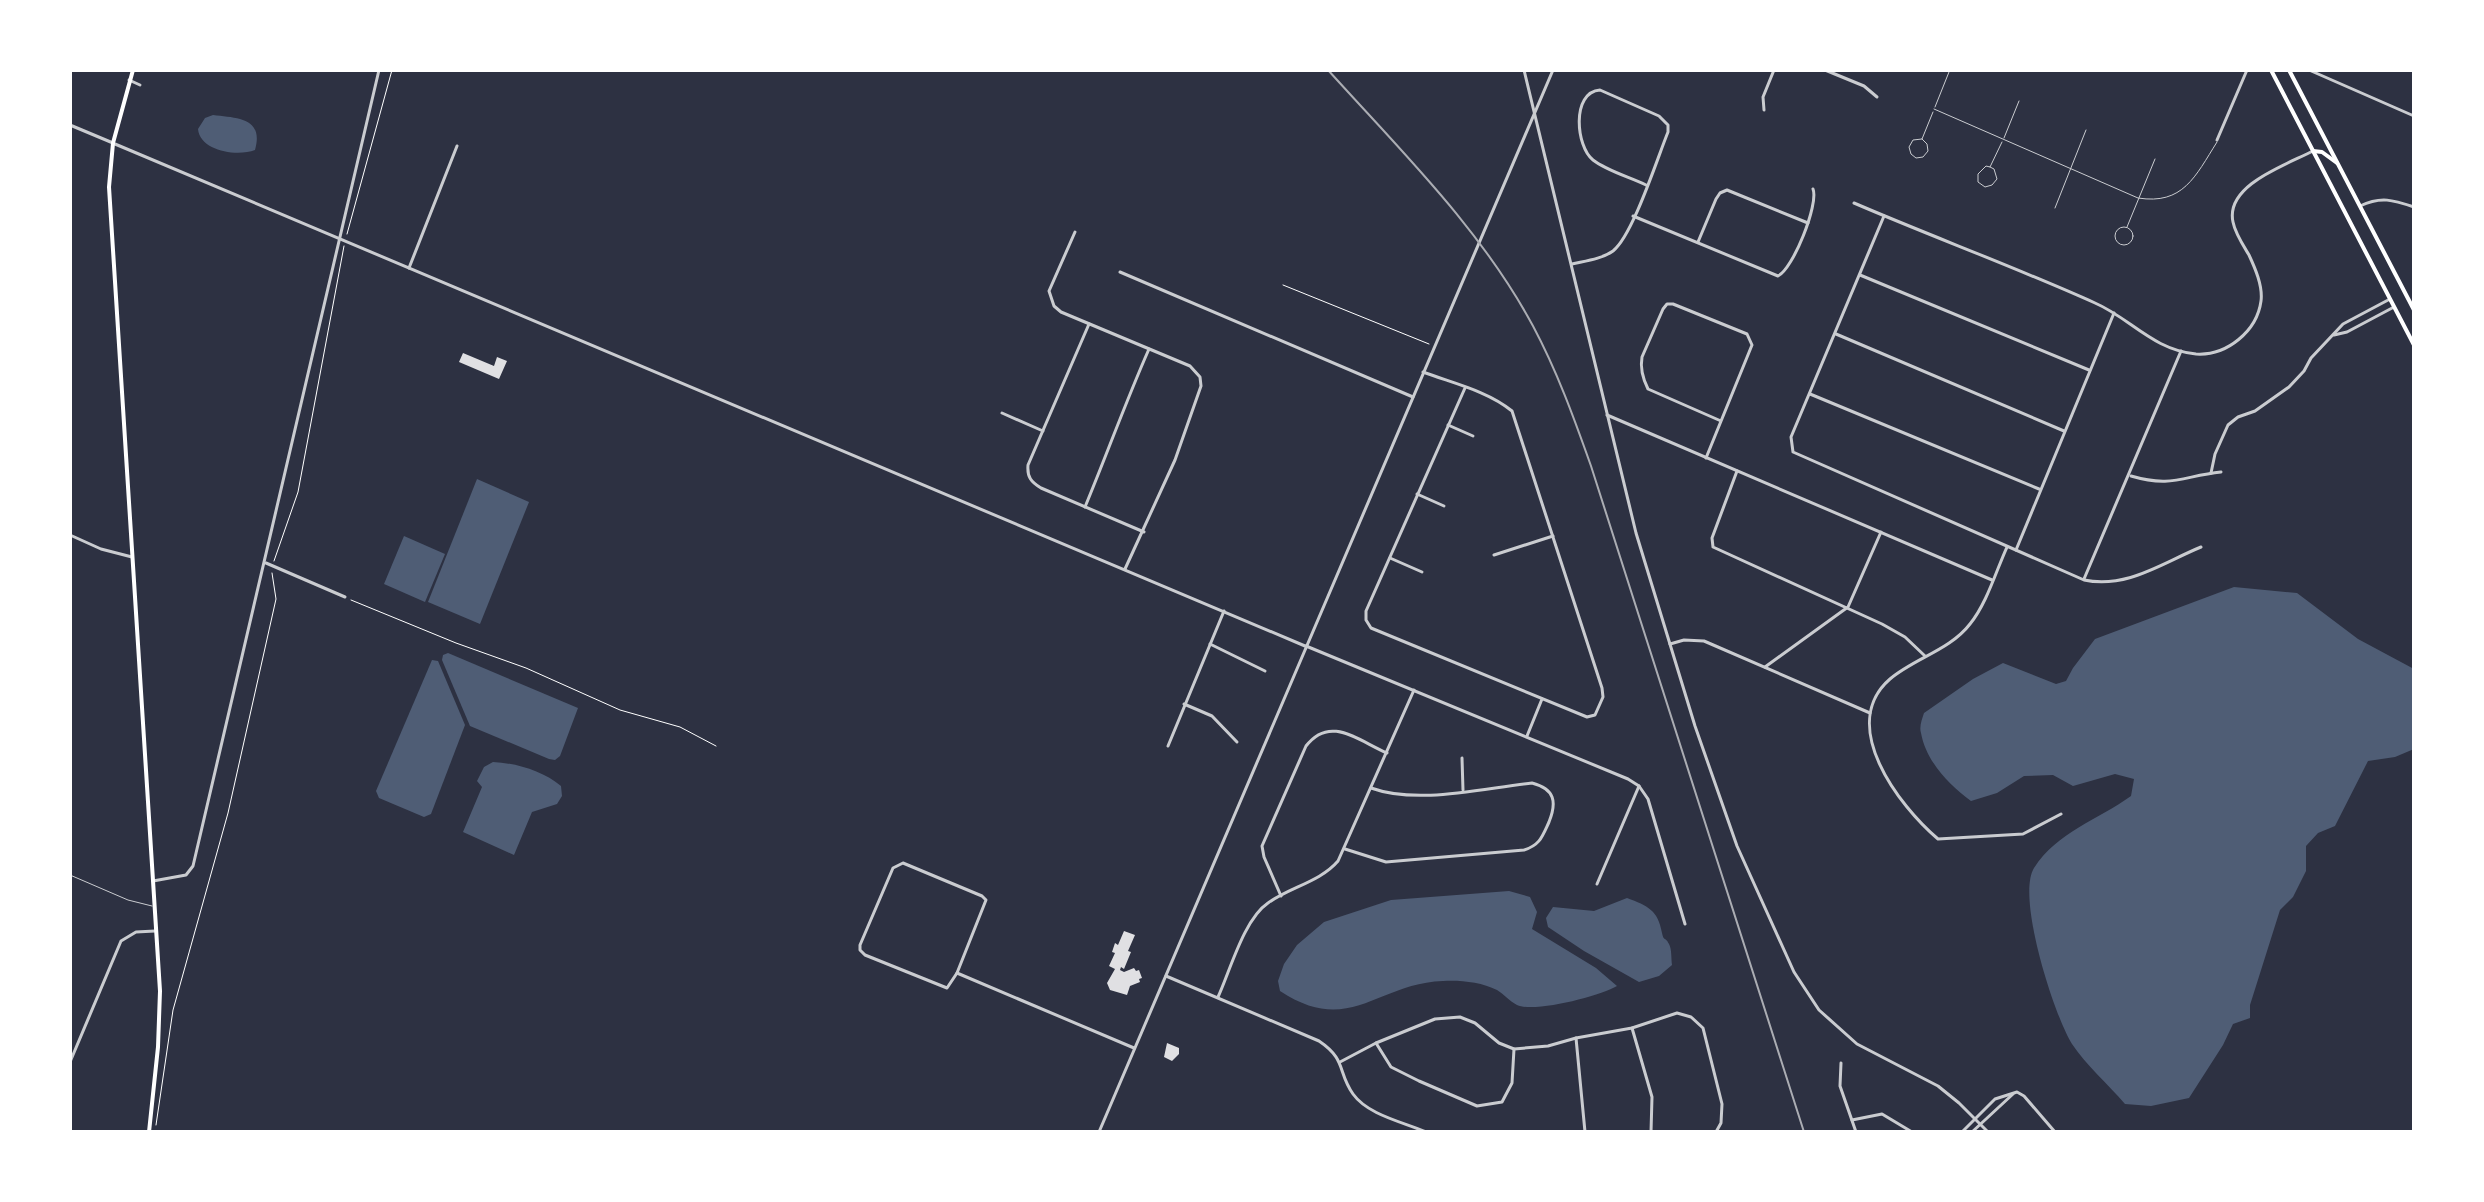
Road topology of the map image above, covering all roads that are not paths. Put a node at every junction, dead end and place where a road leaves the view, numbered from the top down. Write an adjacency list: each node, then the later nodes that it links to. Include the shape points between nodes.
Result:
1 (133, 70): 12 (main road)
2 (379, 70): 44 (street)
3 (1524, 70): 18 (street)
4 (1553, 70): 18 (street)
5 (1774, 70): 17 (street, via 1763,97)
6 (1825, 70): 14 (street)
7 (2247, 70): 24 (street)
8 (2271, 70): 27 (main road)
9 (2289, 70): 29 (main road)
10 (2309, 70): 19 (street)
11 (1949, 72): 16 (lane)
12 (129, 80): 13 (street); 25 (main road)
13 (140, 85)
14 (1877, 97)
15 (2019, 101): 23 (lane)
16 (1934, 109): 22 (lane); 23 (lane)
17 (1764, 110)
18 (1535, 113): 46 (street); 61 (street)
19 (2414, 116)
20 (70, 125): 25 (street)
21 (2086, 130): 31 (lane)
22 (1922, 139): 22 (lane, via 1909,147 1916,158 1928,151)
23 (2003, 140): 30 (lane); 31 (lane)
24 (2217, 140): 34 (lane, via 2175,197)
25 (113, 143): 44 (street); 89 (main road, via 109,187)
26 (457, 146): 47 (street)
27 (2313, 151): 29 (main road); 50 (main road); 59 (street, via 2245,187 2235,200 2233,224 2259,281 2261,301 2253,324 2225,348 2199,354)
28 (2155, 159): 34 (lane)
29 (2338, 165): 36 (main road)
30 (1990, 167): 30 (lane, via 1978,174 1985,187 1997,179)
31 (2070, 168): 34 (lane); 38 (lane)
32 (1646, 185): 32 (street, via 1595,162 1586,152 1578,119 1590,92 1600,90 1665,120 1668,132); 39 (street)
33 (1813, 189): 41 (street)
34 (2138, 198): 42 (lane)
35 (1854, 203): 40 (street)
36 (2360, 206): 37 (street, via 2378,198); 52 (main road)
37 (2414, 207)
38 (2055, 208)
39 (1633, 216): 45 (street); 46 (street, via 1610,253)
40 (1884, 216): 49 (street); 53 (street)
41 (1808, 223): 45 (street, via 1788,267 1778,276); 45 (street, via 1727,190 1716,199)
42 (2127, 227): 42 (lane, via 2133,237 2122,244 2115,233)
43 (1075, 232): 54 (street, via 1050,299 1061,312)
44 (339, 238): 47 (street); 91 (street)
45 (1698, 243)
46 (1571, 265): 66 (street)
47 (409, 268): 92 (street)
48 (1120, 272): 64 (street)
49 (1860, 275): 55 (street); 60 (street)
50 (2390, 299): 51 (main road); 56 (street)
51 (2394, 307): 56 (street); 57 (main road)
52 (2414, 310)
53 (2114, 313): 59 (street, via 2145,336); 60 (street)
54 (1089, 324): 58 (street); 69 (street)
55 (1836, 334): 63 (street); 70 (street)
56 (2330, 336): 75 (street, via 2289,387 2228,425)
57 (2414, 345)
58 (1149, 349): 80 (street); 81 (street, via 1190,366 1201,386)
59 (2181, 351): 76 (street)
60 (2090, 370): 70 (street)
61 (1423, 372): 62 (street); 64 (street)
62 (1465, 388): 68 (street); 84 (street, via 1512,411)
63 (1810, 394): 77 (street); 85 (street, via 1791,437 1793,452)
64 (1413, 397): 101 (street)
65 (1002, 413): 69 (street)
66 (1607, 415): 72 (street); 100 (street)
67 (1721, 421): 67 (street, via 1751,340 1667,304 1642,357 1648,389); 72 (street)
68 (1448, 425): 71 (street); 78 (street)
69 (1043, 431): 80 (street, via 1028,465 1030,480)
70 (2064, 431): 77 (street)
71 (1473, 436)
72 (1706, 458): 73 (street)
73 (1737, 471): 82 (street); 97 (street, via 1713,547)
74 (2221, 472): 75 (street)
75 (2211, 473): 76 (street, via 2178,482)
76 (2130, 475): 95 (street)
77 (2040, 490): 87 (street)
78 (1417, 494): 79 (street); 90 (street)
79 (1444, 506)
80 (1085, 507): 81 (street)
81 (1144, 532): 92 (street)
82 (1881, 532): 94 (street); 97 (street)
83 (70, 535): 89 (street)
84 (1553, 536): 88 (street); 106 (street, via 1603,697 1595,715 1587,717)
85 (2007, 547): 87 (street); 94 (street)
86 (2201, 547): 95 (street, via 2128,580)
87 (2016, 551): 95 (street)
88 (1494, 555)
89 (132, 557): 120 (main road)
90 (1390, 558): 93 (street); 106 (street, via 1366,611 1371,628)
91 (266, 563): 96 (street); 120 (street, via 193,866 186,875)
92 (1125, 569): 98 (street)
93 (1422, 572)
94 (1992, 580): 102 (street, via 1971,623)
95 (2084, 580)
96 (345, 597)
97 (1848, 607): 102 (street, via 1905,637); 103 (street)
98 (1224, 611): 99 (street); 101 (street)
99 (1210, 644): 104 (street); 107 (street)
100 (1670, 644): 103 (street, via 1704,641); 138 (street, via 1732,834 1807,994 1848,1037 1938,1086)
101 (1305, 646): 105 (street); 127 (street)
102 (1926, 657): 108 (street, via 1889,680)
103 (1764, 667): 108 (street)
104 (1265, 671)
105 (1414, 690): 109 (street); 112 (street)
106 (1542, 699): 109 (street)
107 (1184, 704): 110 (street, via 1212,716); 111 (street)
108 (1870, 713): 117 (street, via 1869,731 1880,764 1906,805 1936,838 2023,834)
109 (1526, 737): 114 (street)
110 (1237, 742)
111 (1168, 746)
112 (1387, 753): 115 (street); 122 (street, via 1335,730 1323,730 1306,746 1262,846)
113 (1462, 758): 116 (street)
114 (1639, 786): 121 (street); 124 (street, via 1648,799)
115 (1371, 788): 116 (street, via 1401,796); 118 (street)
116 (1463, 791): 118 (street, via 1532,783 1549,791 1554,809 1541,841 1524,850 1386,862)
117 (2061, 814)
118 (1345, 849): 122 (street, via 1331,870)
119 (70, 875): 123 (lane)
120 (153, 881): 123 (main road)
121 (1597, 884)
122 (1281, 896): 128 (street, via 1250,923)
123 (154, 906): 125 (main road)
124 (1685, 924)
125 (156, 931): 134 (street, via 136,932 121,941); 141 (main road, via 159,1020)
126 (957, 973): 126 (street, via 986,900 898,864 860,950 941,987 952,984); 132 (street)
127 (1166, 976): 128 (street); 132 (street)
128 (1218, 997): 135 (street, via 1319,1041)
129 (1632, 1028): 130 (street); 145 (street, via 1652,1097); 146 (street, via 1677,1013 1703,1028 1722,1104)
130 (1576, 1038): 133 (street); 144 (street)
131 (1376, 1043): 133 (street, via 1435,1019 1460,1017); 133 (street, via 1391,1067 1477,1106 1502,1102 1512,1083); 135 (street)
132 (1135, 1048): 142 (street)
133 (1514, 1049)
134 (70, 1062)
135 (1340, 1062): 143 (street, via 1351,1092 1365,1106)
136 (1841, 1063): 139 (street, via 1840,1086)
137 (2017, 1092): 138 (street, via 1995,1099); 140 (street); 152 (street)
138 (1975, 1118): 140 (street); 149 (street)
139 (1852, 1120): 147 (street); 148 (street, via 1882,1114)
140 (1981, 1124): 150 (street); 151 (street)
141 (149, 1132)
142 (1099, 1132)
143 (1426, 1132)
144 (1585, 1132)
145 (1651, 1132)
146 (1716, 1132)
147 (1856, 1132)
148 (1912, 1132)
149 (1962, 1132)
150 (1972, 1132)
151 (1988, 1132)
152 (2055, 1132)

